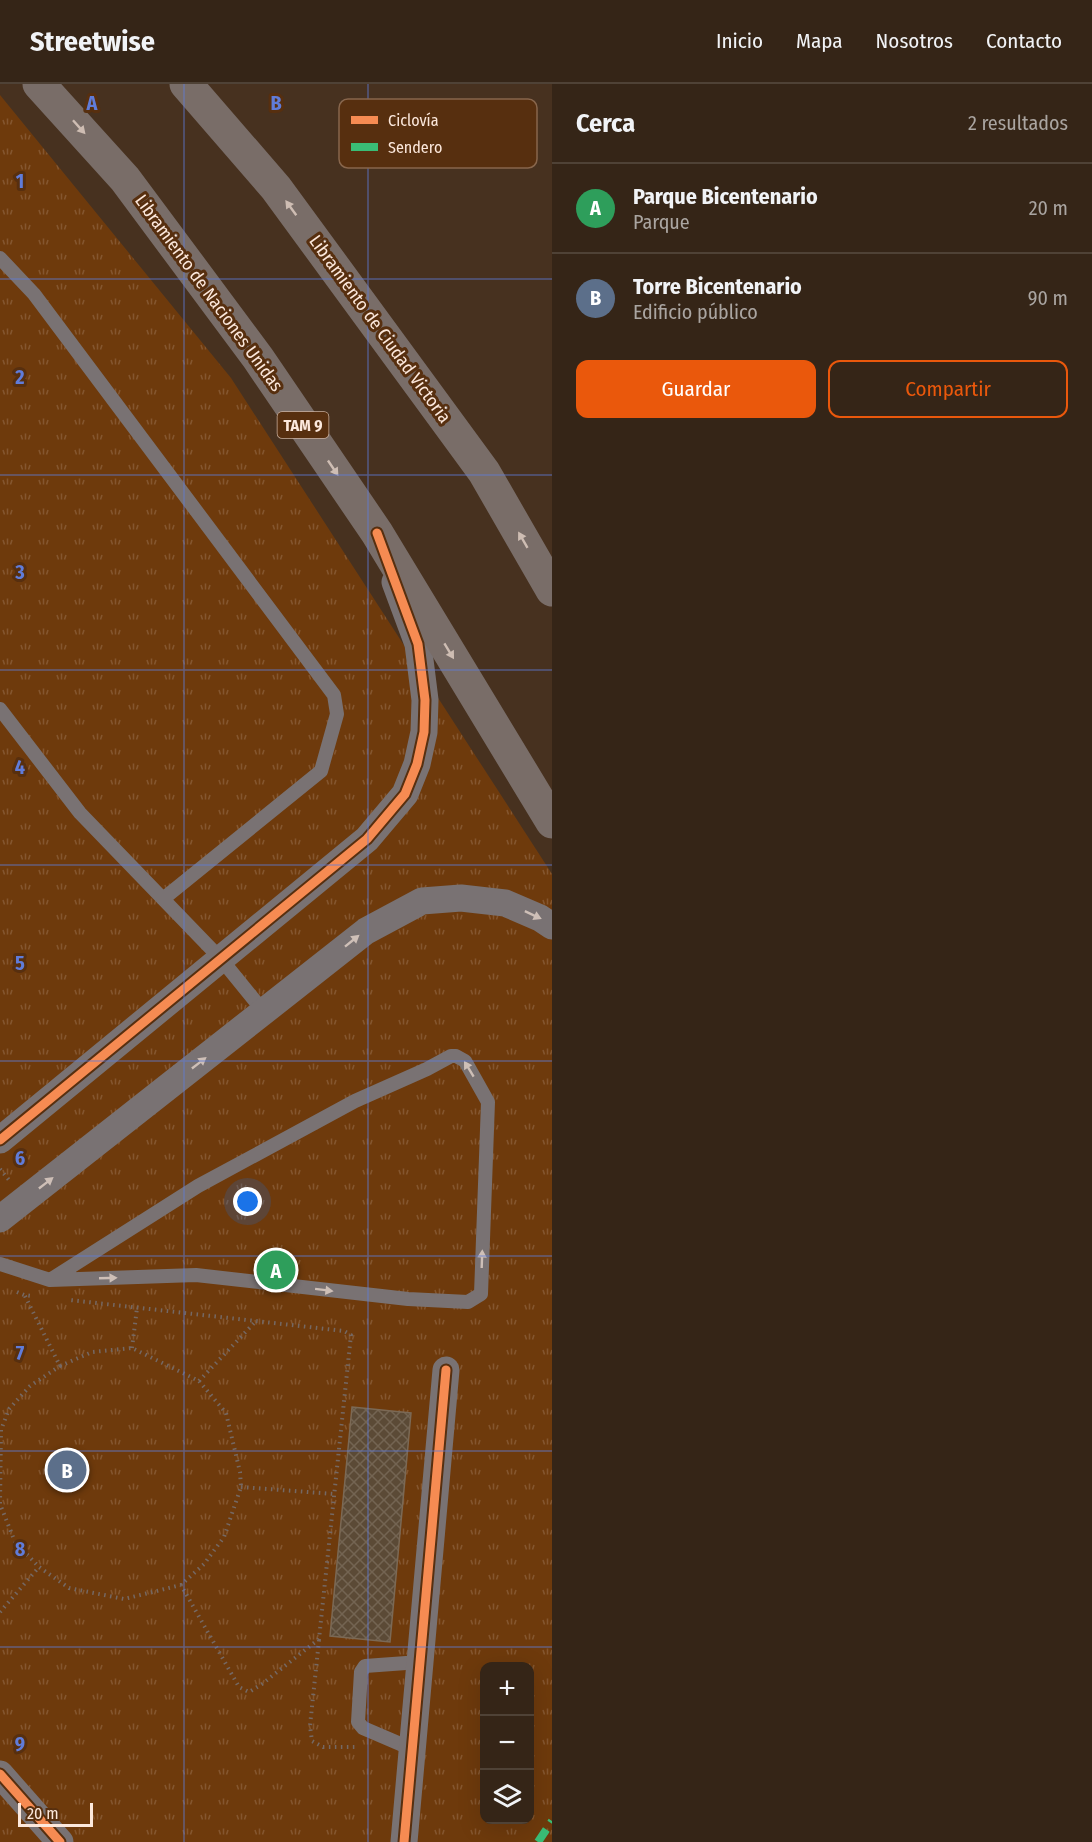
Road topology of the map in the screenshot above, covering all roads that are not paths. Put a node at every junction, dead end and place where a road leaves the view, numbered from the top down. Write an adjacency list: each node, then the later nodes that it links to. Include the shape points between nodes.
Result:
1 (39, 84): 4 (highway, Libramiento de Naciones Unidas / TAM 9, one-way to 4, via 125,179 258,358)
2 (186, 84): 5 (highway, Libramiento de Ciudad Victoria, one-way to 2, via 484,472 276,188)
3 (0, 258): 8 (lane, via 34,294 334,695 337,714 321,771)
4 (377, 533): 7 (highway, Libramiento de Naciones Unidas / TAM 9, one-way to 7); 10 (street, via 418,645 425,700 417,764 405,794 368,839)
5 (552, 590)
6 (0, 710): 8 (lane, via 80,813)
7 (552, 822)
8 (163, 899): 10 (lane)
9 (552, 926): 11 (street, one-way to 9, via 366,931 422,901 461,898 505,903)
10 (221, 959): 11 (lane); 12 (street)
11 (264, 1012): 13 (street, one-way to 11)
12 (0, 1140)
13 (0, 1219)
14 (0, 1264): 15 (lane)
15 (50, 1280): 15 (lane, one-way to 15, via 196,1275 468,1302 481,1294 488,1102 465,1061 451,1056 355,1101 198,1185)
16 (446, 1370): 17 (street)
17 (420, 1662): 18 (street); 18 (lane, via 365,1666 361,1672 358,1722 363,1728)
18 (412, 1749): 21 (street)
19 (0, 1774): 20 (street)
20 (60, 1842)
21 (404, 1842)

